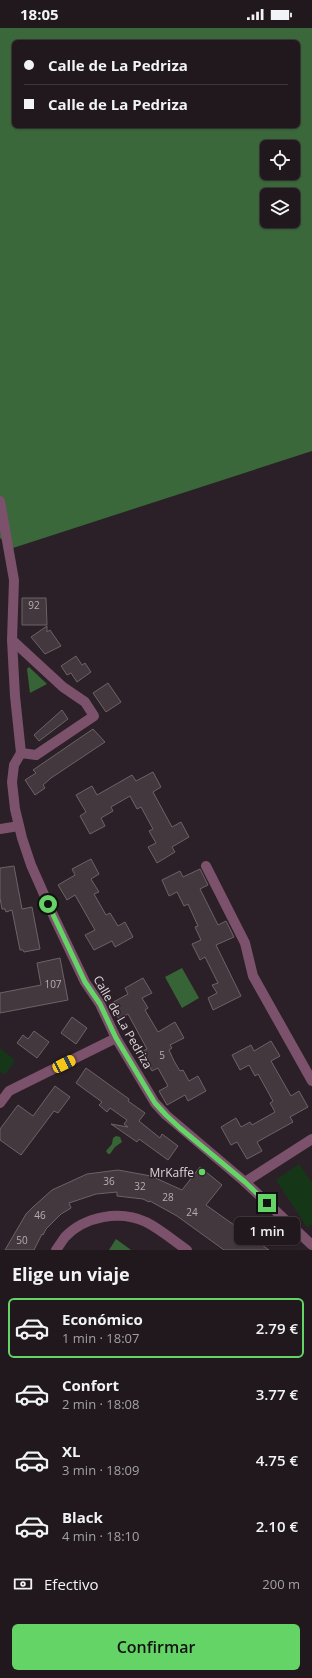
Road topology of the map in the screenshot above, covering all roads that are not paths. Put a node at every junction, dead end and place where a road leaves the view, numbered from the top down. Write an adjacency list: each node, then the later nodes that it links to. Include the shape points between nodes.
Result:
1 (0, 501): 2 (street, Calle de La Pedriza, via 14,580)
2 (12, 640): 3 (street, Calle de La Pedriza); 3 (street, via 63,687 85,702 94,716 36,755)
3 (20, 753): 4 (street, Calle de La Pedriza, via 14,765 12,782)
4 (19, 826): 5 (street); 7 (street, Calle de La Pedriza, via 31,865 54,917 85,982 100,1004)
5 (0, 829)
6 (206, 866): 8 (street, via 245,943 253,976)
7 (116, 1038): 9 (street, via 9,1091); 11 (street, Calle de La Pedriza, via 155,1103)
8 (312, 1081)
9 (0, 1103)
10 (312, 1139): 11 (street)
11 (245, 1182): 12 (street, Calle de La Pedriza)
12 (312, 1245)
13 (56, 1250): 14 (street, via 66,1237 83,1224 103,1217 125,1216 146,1222)
14 (187, 1250)

